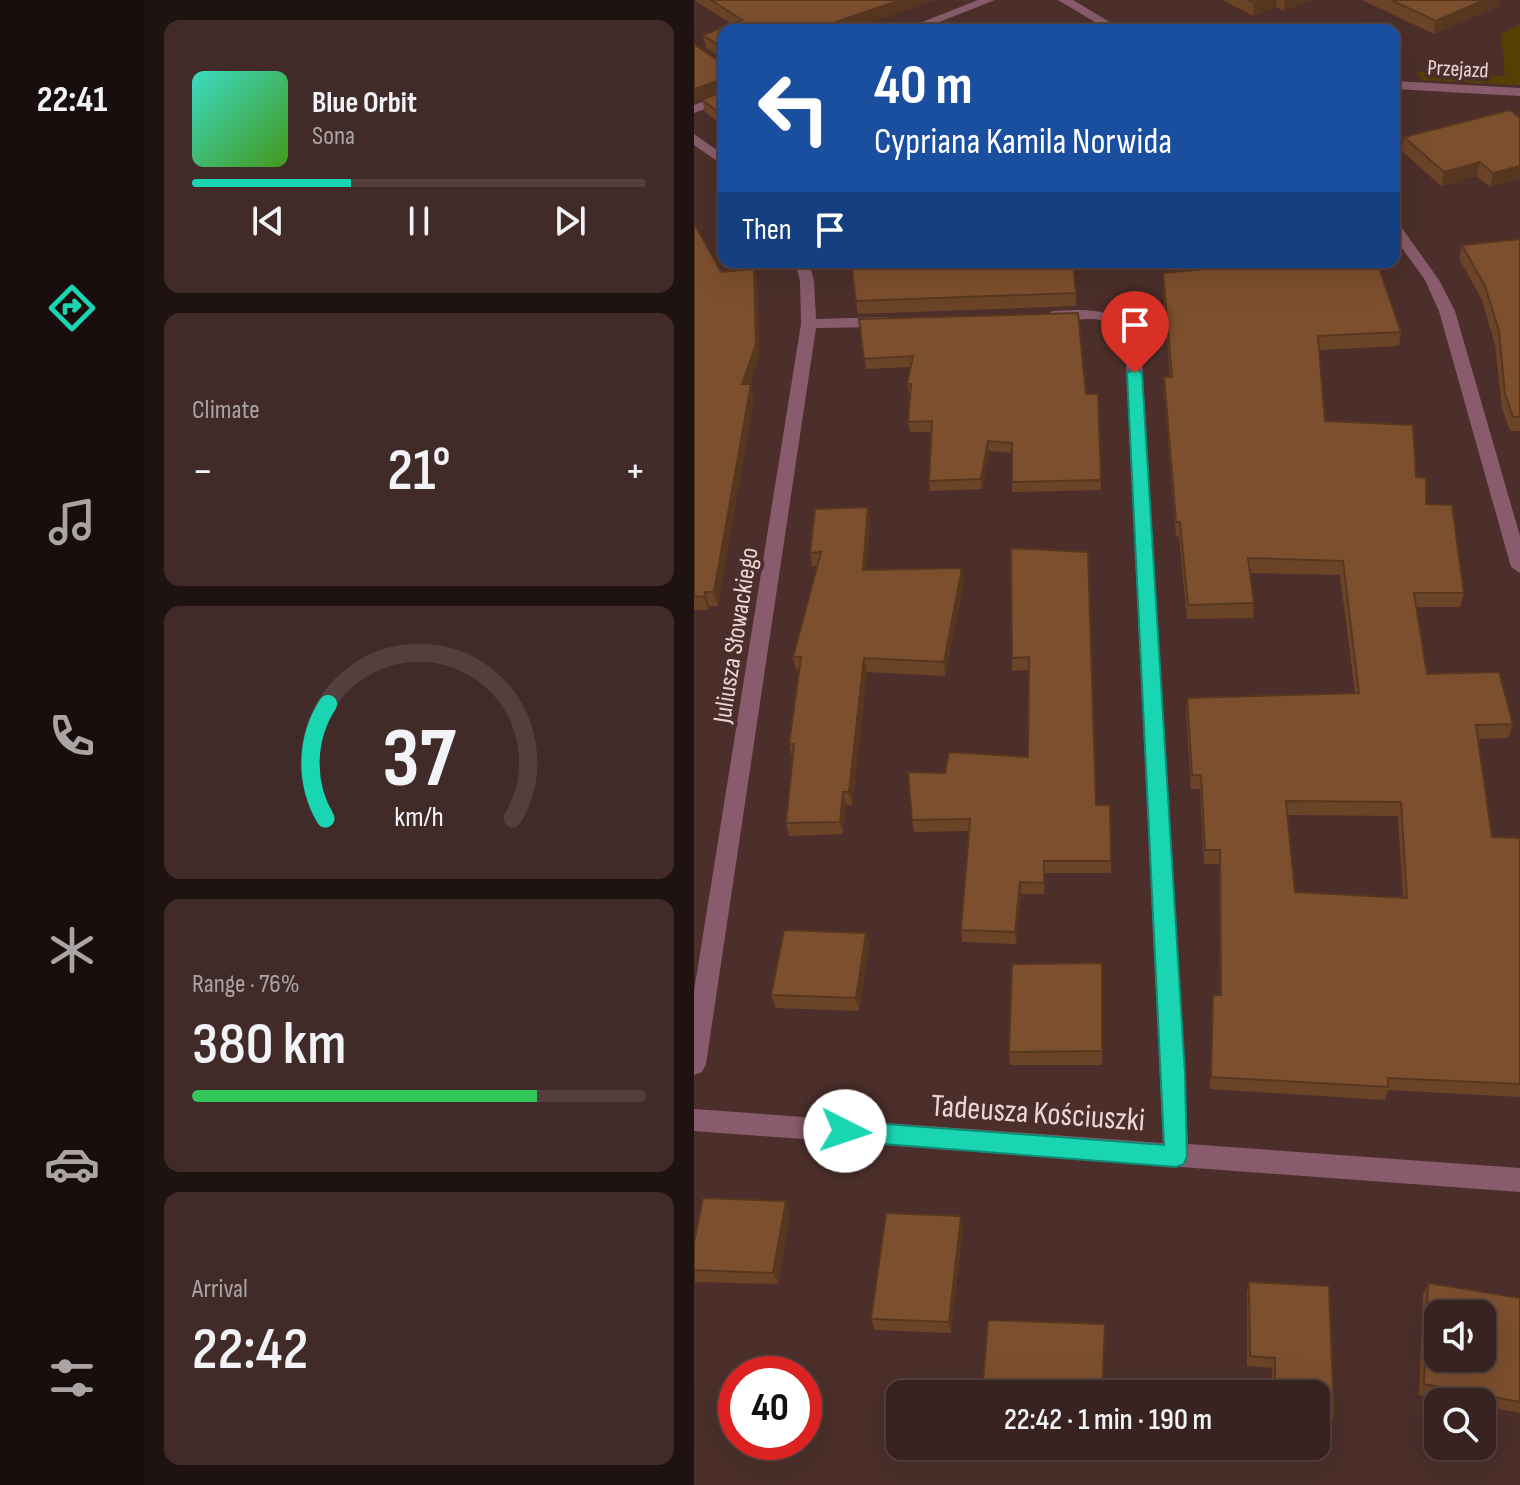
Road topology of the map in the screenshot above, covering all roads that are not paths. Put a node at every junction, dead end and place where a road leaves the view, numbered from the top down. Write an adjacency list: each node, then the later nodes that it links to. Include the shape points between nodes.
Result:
1 (989, 0): 3 (street)
2 (1064, 0): 4 (street)
3 (924, 24)
4 (1106, 24)
5 (1400, 85): 6 (street, Przejazd)
6 (1520, 92)
7 (718, 100): 8 (street)
8 (694, 109)
9 (694, 138): 10 (street)
10 (718, 157)
11 (1400, 235): 16 (street, via 1447,311)
12 (803, 268): 15 (street, Juliusza Słowackiego)
13 (1041, 316): 19 (street, via 1100,315 1122,324 1133,342)
14 (902, 321): 15 (street)
15 (809, 324): 17 (street, Juliusza Słowackiego)
16 (1520, 567)
17 (694, 1064)
18 (694, 1120): 19 (street, Tadeusza Kościuszki)
19 (1176, 1156): 20 (street, Tadeusza Kościuszki)
20 (1520, 1180)

